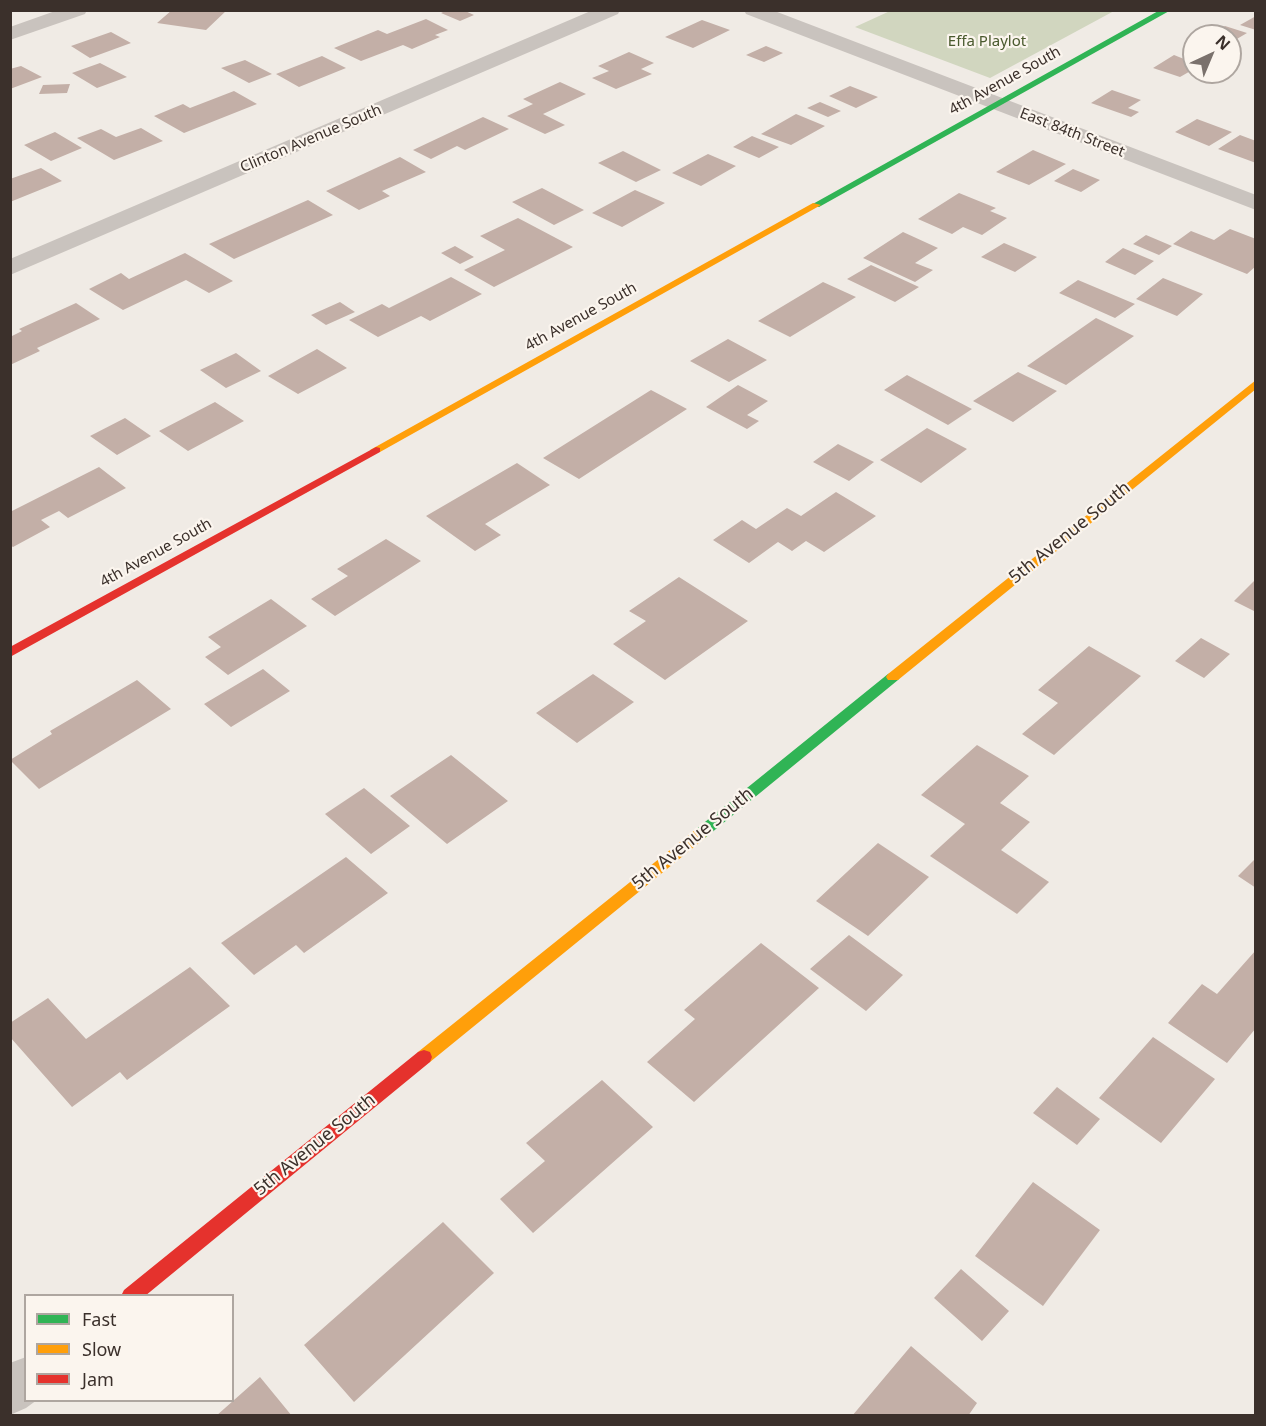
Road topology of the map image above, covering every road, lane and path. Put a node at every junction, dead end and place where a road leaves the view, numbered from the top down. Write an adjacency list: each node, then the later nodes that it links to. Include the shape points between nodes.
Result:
1 (78, 10): 5 (street)
2 (611, 10): 8 (street, Clinton Avenue South)
3 (753, 10): 6 (street, East 84th Street)
4 (1167, 10): 6 (street, 4th Avenue South)
5 (10, 34)
6 (998, 104): 7 (street, East 84th Street); 10 (street, 4th Avenue South)
7 (1256, 203)
8 (10, 268)
9 (1256, 383): 11 (street, 5th Avenue South)
10 (10, 653)
11 (132, 1294)
12 (24, 1382): 13 (street)
13 (10, 1392)

